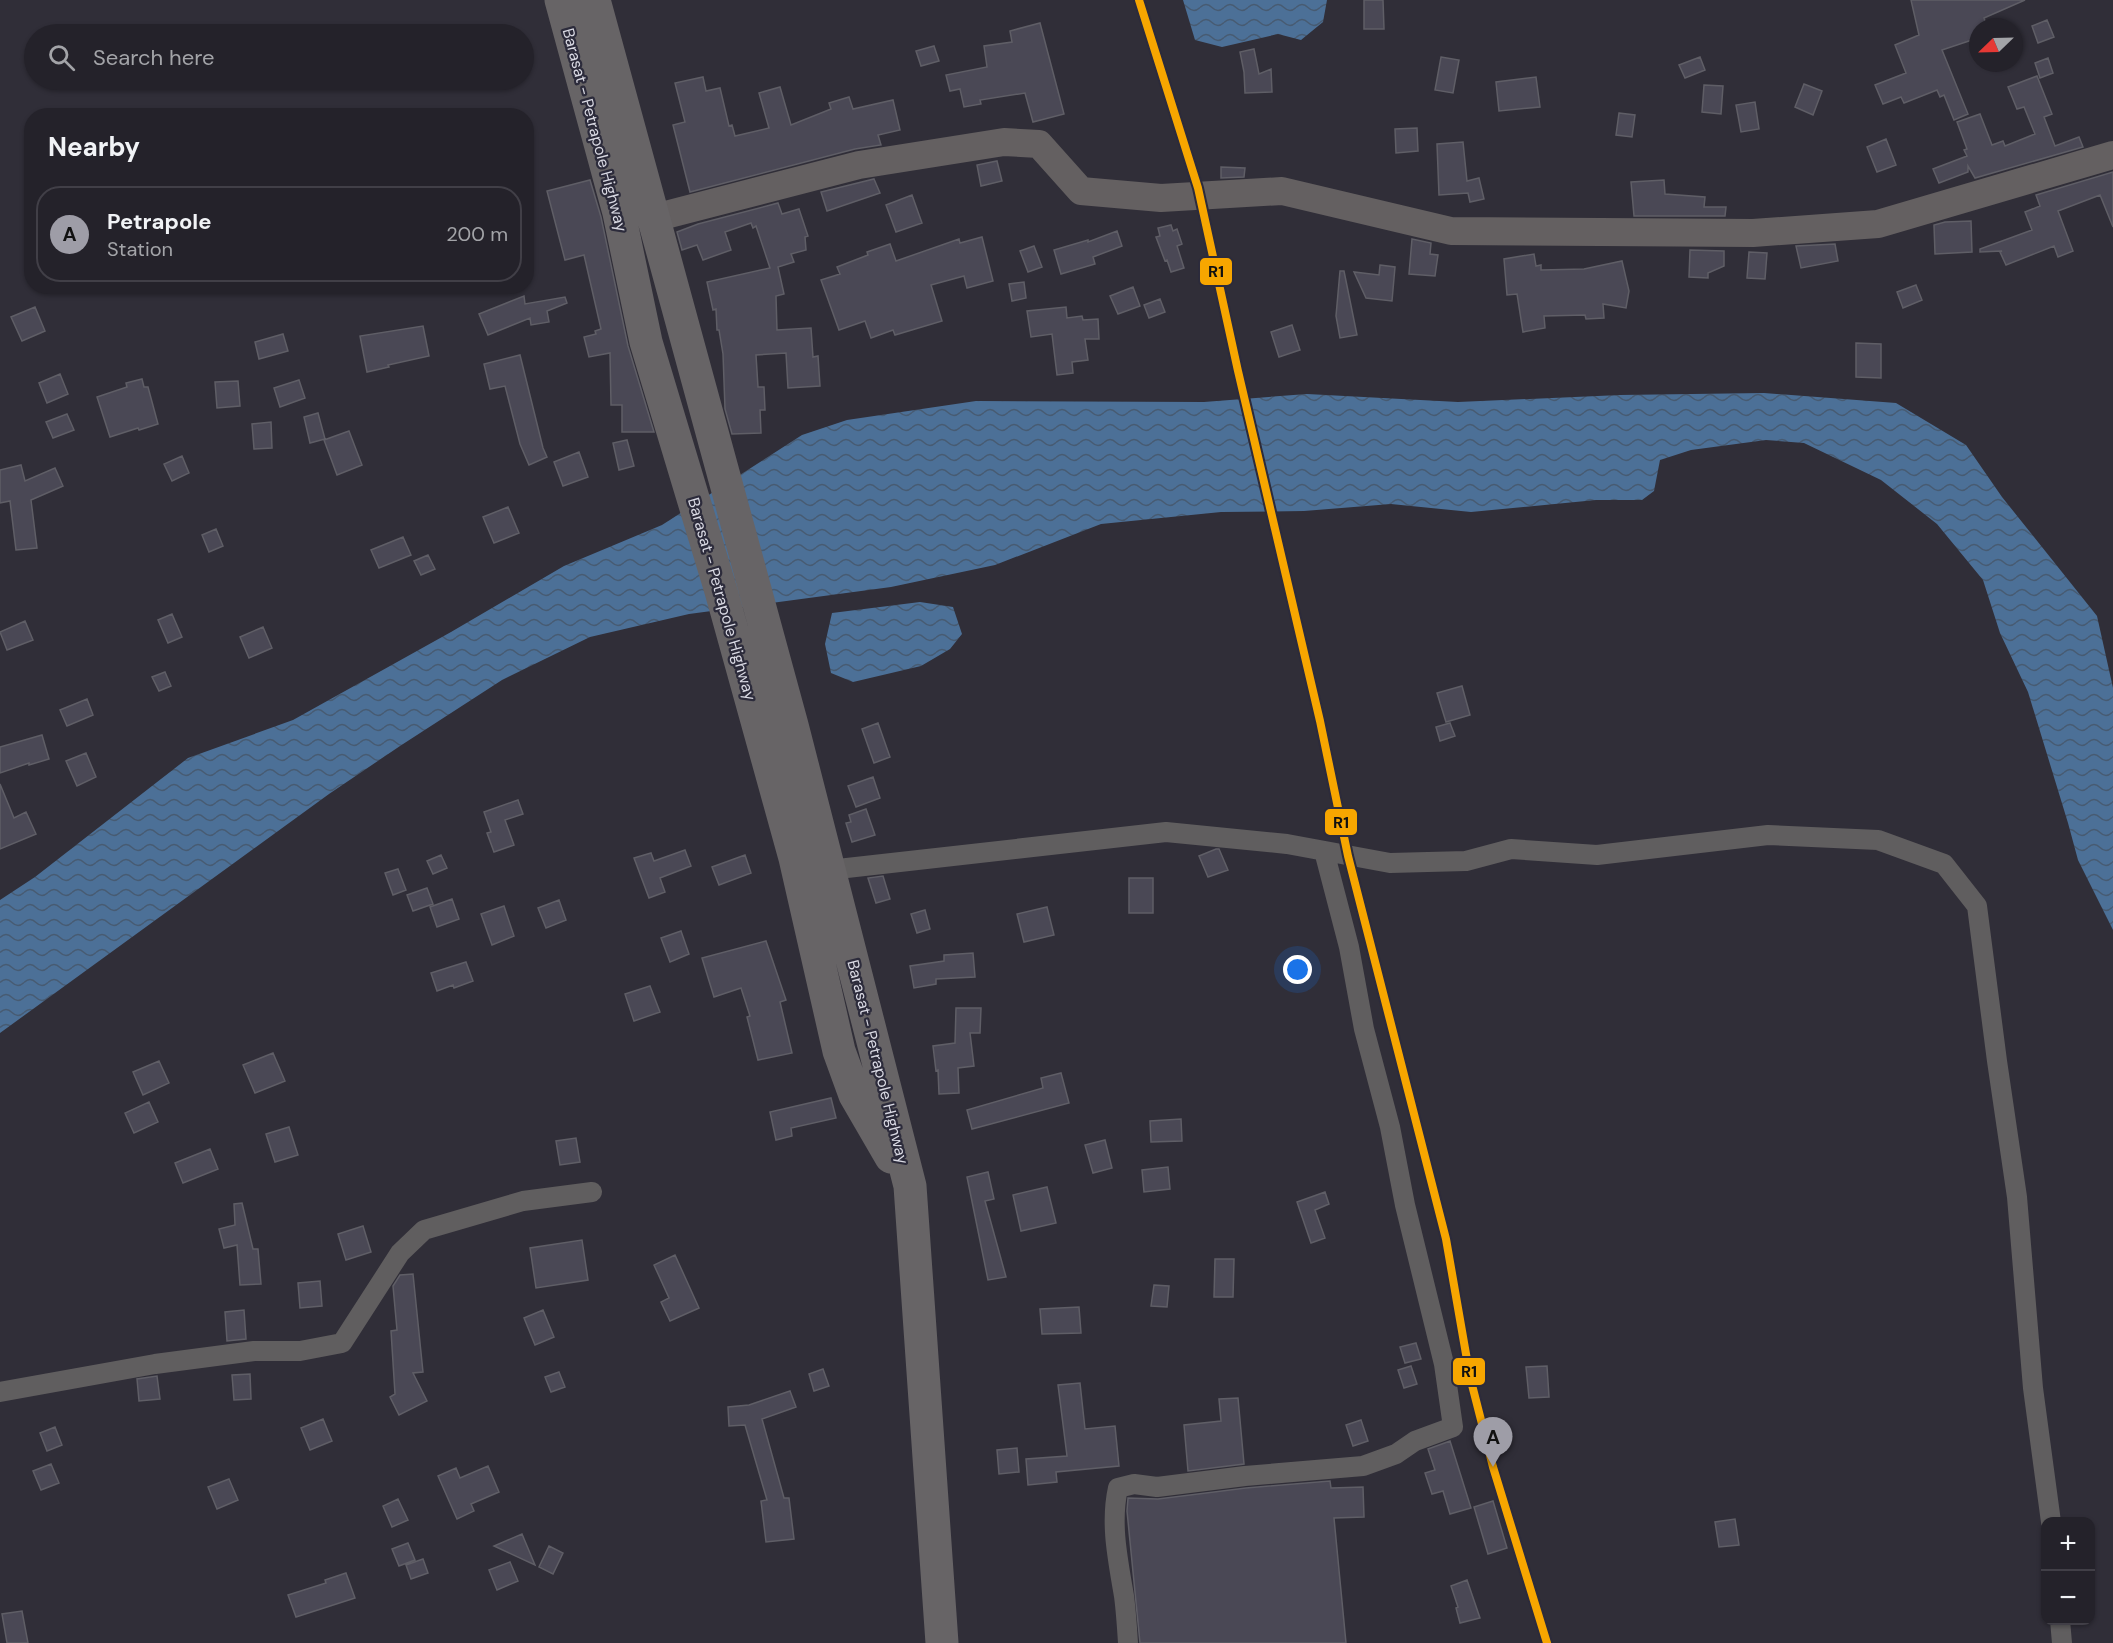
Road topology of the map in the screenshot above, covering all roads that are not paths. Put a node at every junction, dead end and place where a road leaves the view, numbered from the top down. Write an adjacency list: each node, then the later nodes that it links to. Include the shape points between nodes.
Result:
1 (561, 0): 7 (highway, Barasat - Petrapole Highway, via 619,213 646,342 795,858 838,1051 855,1095)
2 (594, 0): 4 (highway, Barasat - Petrapole Highway)
3 (2113, 155): 4 (main road, via 1878,224 1753,233 1451,231 1282,191 1161,198 1082,190 1038,144 1004,142 859,165)
4 (654, 218): 6 (highway, Barasat - Petrapole Highway)
5 (1324, 851): 6 (street, via 1166,832); 10 (street, via 1390,862 1466,861 1511,849 1596,855 1768,835 1878,840 1944,864 1977,906 2017,1197 2033,1388); 13 (street, via 1444,1364 1453,1427 1363,1466 1118,1488 1114,1503 1116,1549)
6 (829, 870): 7 (highway, Barasat - Petrapole Highway)
7 (910, 1186): 12 (highway, Barasat - Petrapole Highway)
8 (592, 1192): 9 (street, via 524,1201 424,1230 400,1253 342,1343 300,1351 254,1351 155,1364)
9 (0, 1392)
10 (2050, 1517)
11 (2060, 1625): 14 (street)
12 (942, 1643)
13 (1128, 1643)
14 (2062, 1643)

